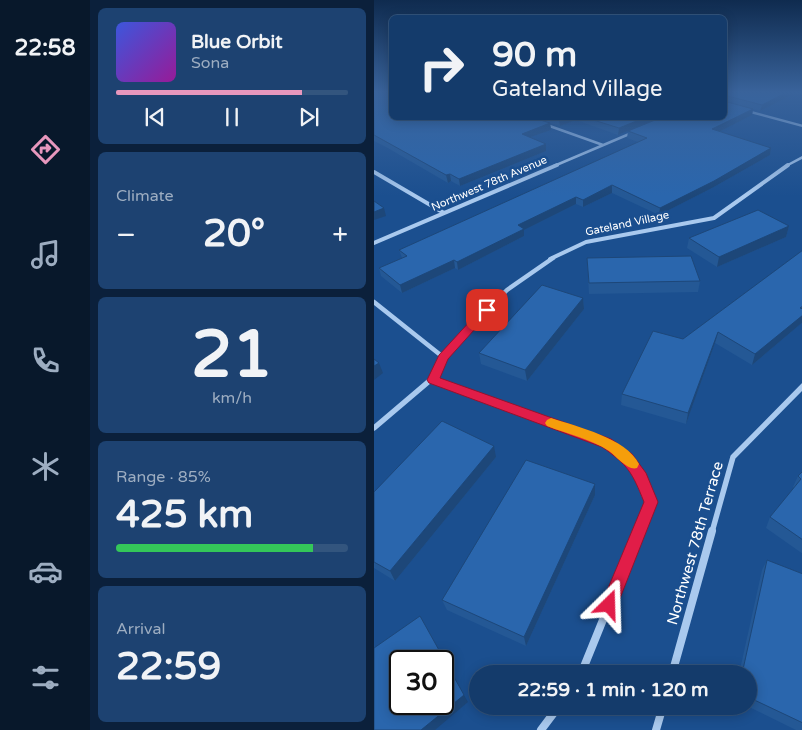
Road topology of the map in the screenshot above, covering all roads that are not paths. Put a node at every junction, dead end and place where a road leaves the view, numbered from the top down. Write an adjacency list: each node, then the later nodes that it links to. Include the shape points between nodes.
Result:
1 (555, 127): 3 (street)
2 (639, 129): 3 (street, Northwest 78th Avenue)
3 (603, 145): 6 (street, Northwest 78th Avenue)
4 (802, 157): 9 (street, Gateland Village, via 714,218 586,242 550,259 508,290)
5 (374, 172): 6 (street)
6 (444, 213): 7 (street, Northwest 78th Avenue)
7 (374, 243)
8 (374, 302): 9 (street)
9 (443, 357): 10 (street, Gateland Village)
10 (433, 380): 12 (street, Gateland Village); 13 (street, via 607,443 628,457 641,477 651,502)
11 (802, 386): 14 (street, Northwest 78th Terrace, via 733,457)
12 (374, 428)
13 (585, 665)
14 (675, 665)
15 (552, 715): 17 (street)
16 (660, 715): 18 (street)
17 (541, 730)
18 (656, 730)

